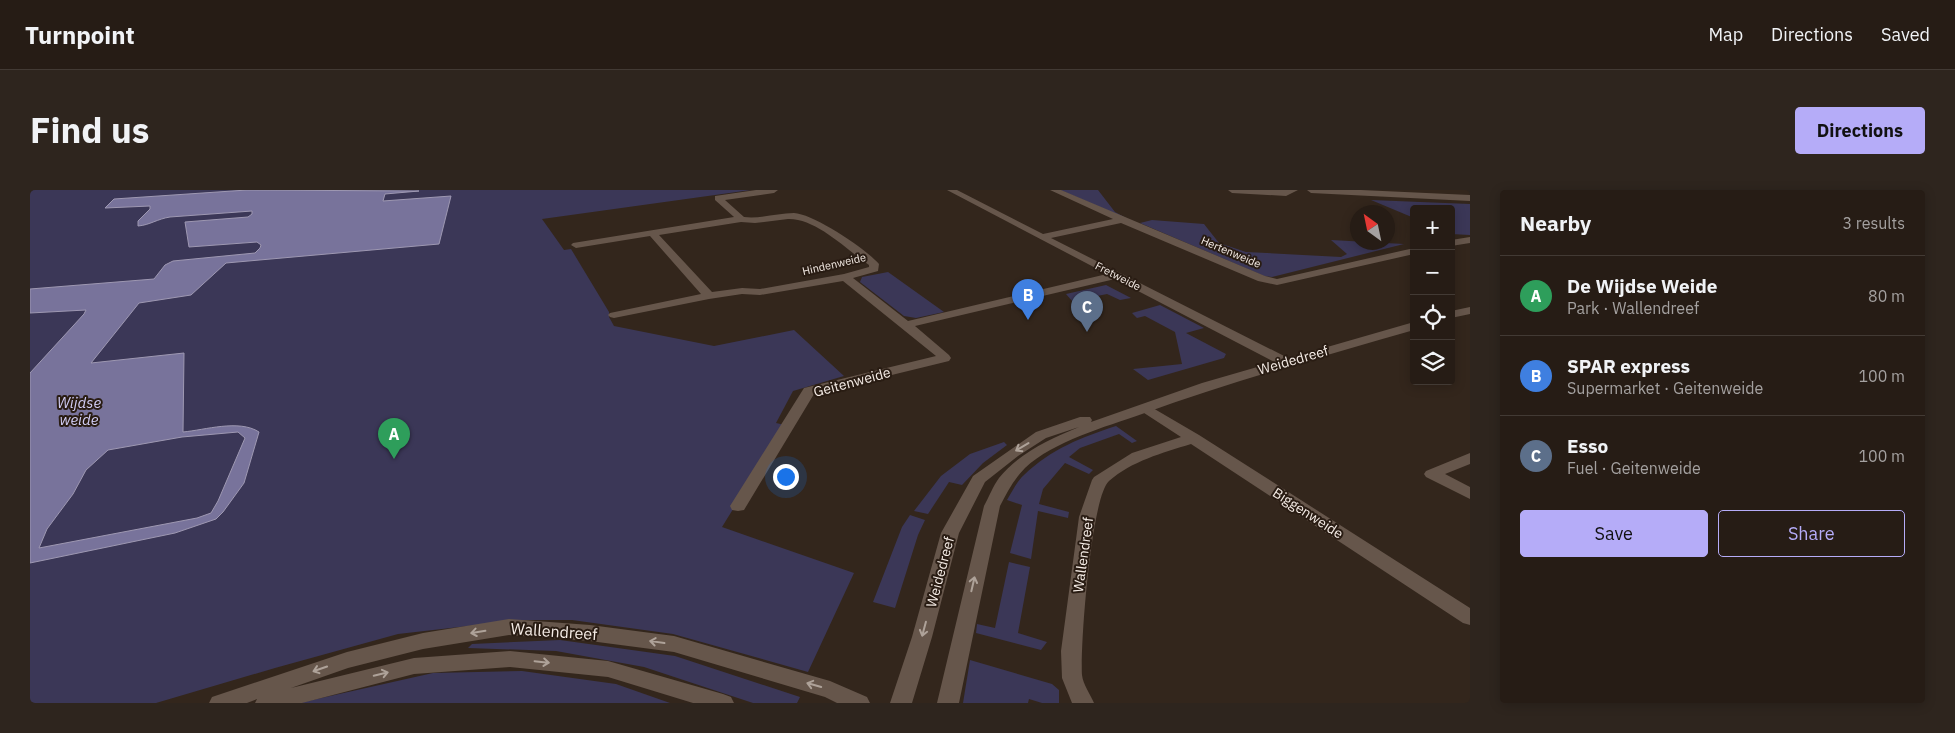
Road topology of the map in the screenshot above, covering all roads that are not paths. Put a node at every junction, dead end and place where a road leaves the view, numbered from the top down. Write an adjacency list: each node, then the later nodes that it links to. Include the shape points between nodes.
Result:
1 (774, 190): 10 (street, via 718,198)
2 (950, 190): 13 (street, Fretweide)
3 (1054, 190): 11 (street, Hertenweide)
4 (1232, 190): 5 (street, via 1286,193)
5 (1294, 190)
6 (1311, 190): 8 (street)
7 (1444, 190): 8 (street)
8 (1456, 197): 9 (street)
9 (1470, 198)
10 (741, 219): 12 (street, Hindenweide); 19 (street, Hindenweide, via 754,222 797,216 814,221 874,264 874,269)
11 (1122, 220): 13 (street); 17 (street, Hertenweide, via 1262,279 1277,282)
12 (652, 233): 16 (street, Hindenweide); 20 (street)
13 (1042, 237): 18 (street, Fretweide)
14 (1470, 240): 15 (street)
15 (1455, 242)
16 (576, 245)
17 (1410, 252)
18 (1117, 275): 22 (street); 24 (street, Fretweide)
19 (844, 277): 20 (street, Hindenweide, via 760,292); 22 (street, Geitenweide)
20 (709, 296): 21 (street, Hindenweide)
21 (614, 315)
22 (906, 325): 29 (street, Geitenweide, via 945,358 809,391)
23 (1410, 327): 24 (street, Weidedreef)
24 (1285, 362): 25 (street, Weidedreef)
25 (1146, 408): 26 (street, Biggenweide); 35 (street, Weidedreef, one-way to 35, via 1091,418 1041,436 980,479 950,533); 36 (street, Weidedreef, one-way to 25, via 992,506 1005,480 1021,464 1052,444)
26 (1194, 438): 30 (street, Biggenweide); 37 (street, Wallendreef, via 1137,456 1100,480 1087,517 1071,650 1072,678)
27 (1470, 458): 28 (street, via 1432,474)
28 (1470, 494)
29 (738, 506)
30 (1470, 618)
31 (220, 703): 34 (street, Wallendreef, one-way to 31, via 830,690 674,644 509,627 423,641 347,660)
32 (266, 703): 33 (street, one-way to 33, via 414,666 510,659 608,669)
33 (723, 703)
34 (859, 703)
35 (901, 703)
36 (948, 703)
37 (1083, 703)

